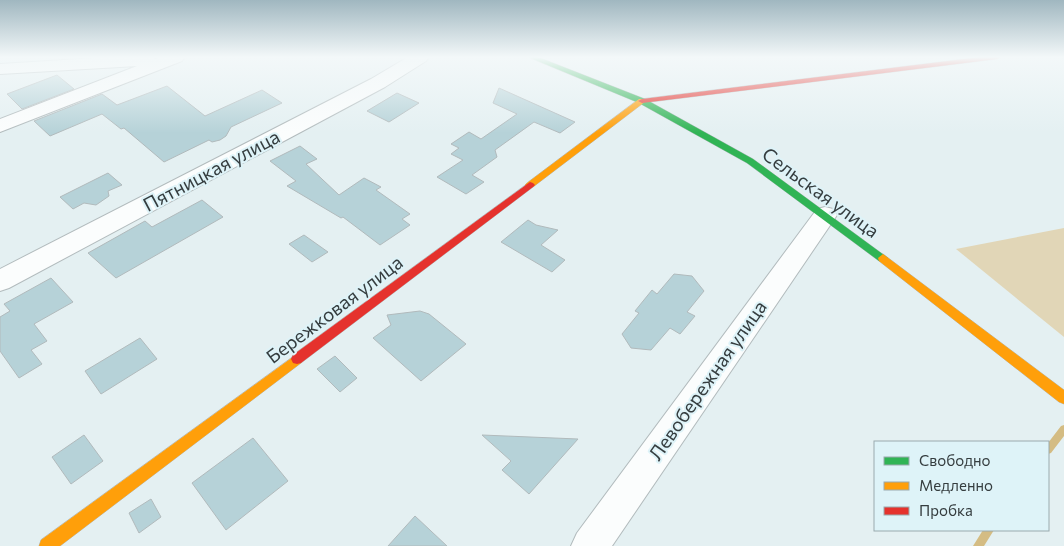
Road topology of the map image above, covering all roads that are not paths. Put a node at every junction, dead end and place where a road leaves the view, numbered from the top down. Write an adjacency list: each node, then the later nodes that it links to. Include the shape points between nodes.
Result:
1 (111, 82): 6 (street)
2 (379, 82): 8 (street, Пятницкая улица)
3 (596, 82): 5 (street, Сельская улица)
4 (791, 82): 5 (street)
5 (642, 101): 7 (street, Сельская улица, via 750,161); 10 (street, Бережковая улица)
6 (0, 126)
7 (825, 215): 9 (street, Сельская улица); 11 (street, Левобережная улица)
8 (0, 281)
9 (1064, 398)
10 (47, 546)
11 (590, 546)

